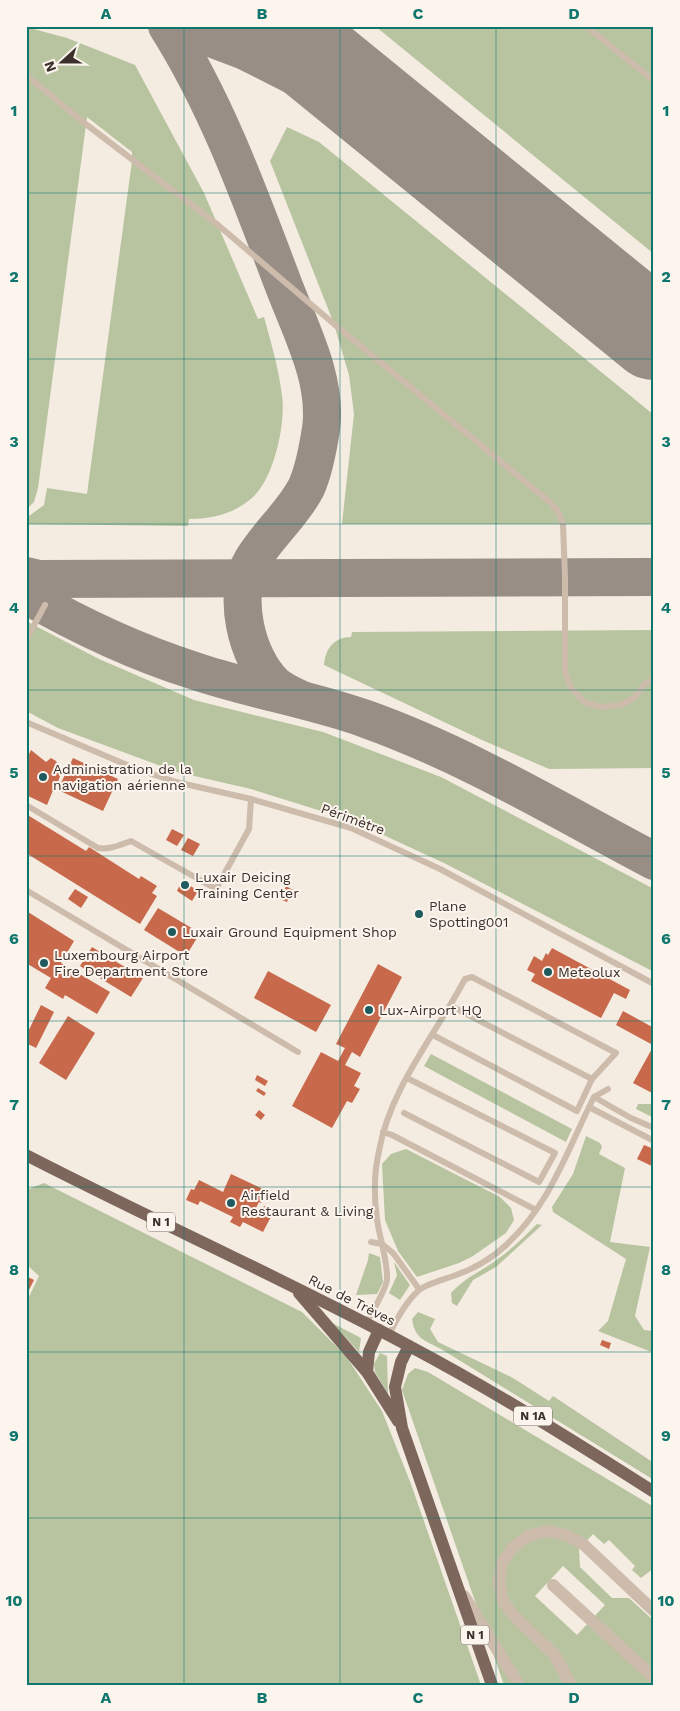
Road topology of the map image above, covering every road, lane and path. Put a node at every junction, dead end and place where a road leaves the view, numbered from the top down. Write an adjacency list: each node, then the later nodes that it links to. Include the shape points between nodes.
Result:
1 (586, 26): 3 (lane)
2 (26, 75): 6 (lane, via 218,225 551,503 563,525 565,672 571,688 585,703 602,707 621,706)
3 (654, 82)
4 (45, 605): 5 (lane)
5 (26, 640)
6 (654, 678)
7 (26, 722): 8 (lane, Périmètre, via 134,768 176,782)
8 (251, 799): 9 (lane, via 249,829 216,889 131,841 111,848 98,848); 11 (lane, Périmètre, via 351,828 422,861)
9 (26, 805)
10 (27, 893): 14 (lane)
11 (654, 984)
12 (451, 1006): 13 (lane); 16 (lane); 16 (lane, via 465,979 472,978 616,1053)
13 (433, 1035): 15 (lane); 16 (lane, via 577,1111)
14 (298, 1052)
15 (407, 1078): 20 (lane, via 555,1153 539,1182); 22 (lane)
16 (592, 1079)
17 (608, 1089): 18 (lane)
18 (594, 1097): 19 (lane); 21 (lane)
19 (589, 1108): 23 (lane); 25 (lane, via 550,1190)
20 (404, 1113)
21 (654, 1128)
22 (383, 1132): 25 (lane); 27 (lane, via 375,1192)
23 (654, 1141)
24 (26, 1155): 28 (main road, Rue de Trèves / N 1)
25 (536, 1210): 29 (lane, via 524,1228 503,1248 458,1274)
26 (371, 1242): 27 (lane)
27 (382, 1244): 29 (lane, via 393,1253); 30 (lane, via 387,1280)
28 (296, 1289): 30 (main road, Rue de Trèves / N 1); 33 (main road, N 1)
29 (419, 1289): 31 (lane)
30 (366, 1324): 31 (main road, Rue de Trèves / N 1)
31 (384, 1333): 32 (main road, Rue de Trèves / N 1); 33 (main road, via 369,1352)
32 (409, 1346): 34 (main road, N 1, via 394,1387); 35 (main road, Rue de Trèves / N 1A, via 486,1388)
33 (367, 1372): 34 (main road, N 1)
34 (402, 1428): 37 (main road, N 1)
35 (654, 1492)
36 (553, 1584): 39 (street)
37 (458, 1586): 41 (main road, N 1); 42 (street)
38 (654, 1611): 43 (street, via 583,1544 566,1535 547,1532 528,1536 513,1547 502,1563 499,1582 504,1601 515,1617 554,1654)
39 (654, 1678)
40 (654, 1682): 44 (street)
41 (492, 1685)
42 (519, 1685)
43 (571, 1685)
44 (650, 1685)

